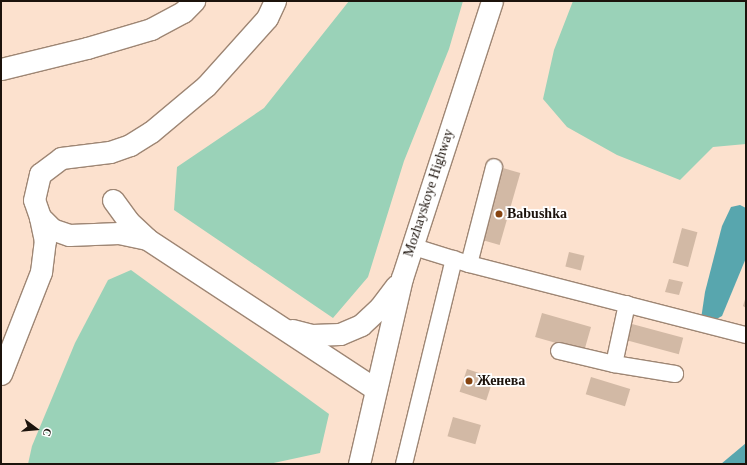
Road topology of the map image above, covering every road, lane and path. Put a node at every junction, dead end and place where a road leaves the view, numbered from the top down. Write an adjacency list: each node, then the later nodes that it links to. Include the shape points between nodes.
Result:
1 (194, 1): 4 (main road, via 183,12 151,29 87,48)
2 (275, 1): 5 (main road, via 267,18 206,86 151,132 130,145 110,152)
3 (492, 1): 11 (main road, Mozhayskoye Highway)
4 (3, 68)
5 (78, 156): 7 (main road, via 95,162); 8 (main road, via 69,156 52,162 40,174 34,195)
6 (494, 167): 12 (lane)
7 (111, 185): 9 (main road, via 102,223); 10 (main road, via 128,221)
8 (40, 217): 9 (main road, via 60,233); 13 (main road, via 45,241)
9 (82, 234): 10 (main road, via 119,233); 13 (main road, via 62,247)
10 (147, 239): 16 (main road)
11 (411, 246): 12 (lane); 14 (main road, Mozhayskoye Highway)
12 (462, 261): 15 (lane); 24 (lane)
13 (41, 272): 20 (main road)
14 (402, 278): 16 (main road, via 380,307 361,325 340,334 312,335); 22 (main road, Mozhayskoye Highway)
15 (627, 304): 17 (lane); 19 (lane)
16 (280, 326): 22 (main road)
17 (746, 335)
18 (559, 351): 19 (lane)
19 (614, 364): 21 (lane)
20 (1, 374)
21 (676, 374)
22 (375, 389): 23 (main road, Mozhayskoye Highway)
23 (359, 464)
24 (404, 464)

